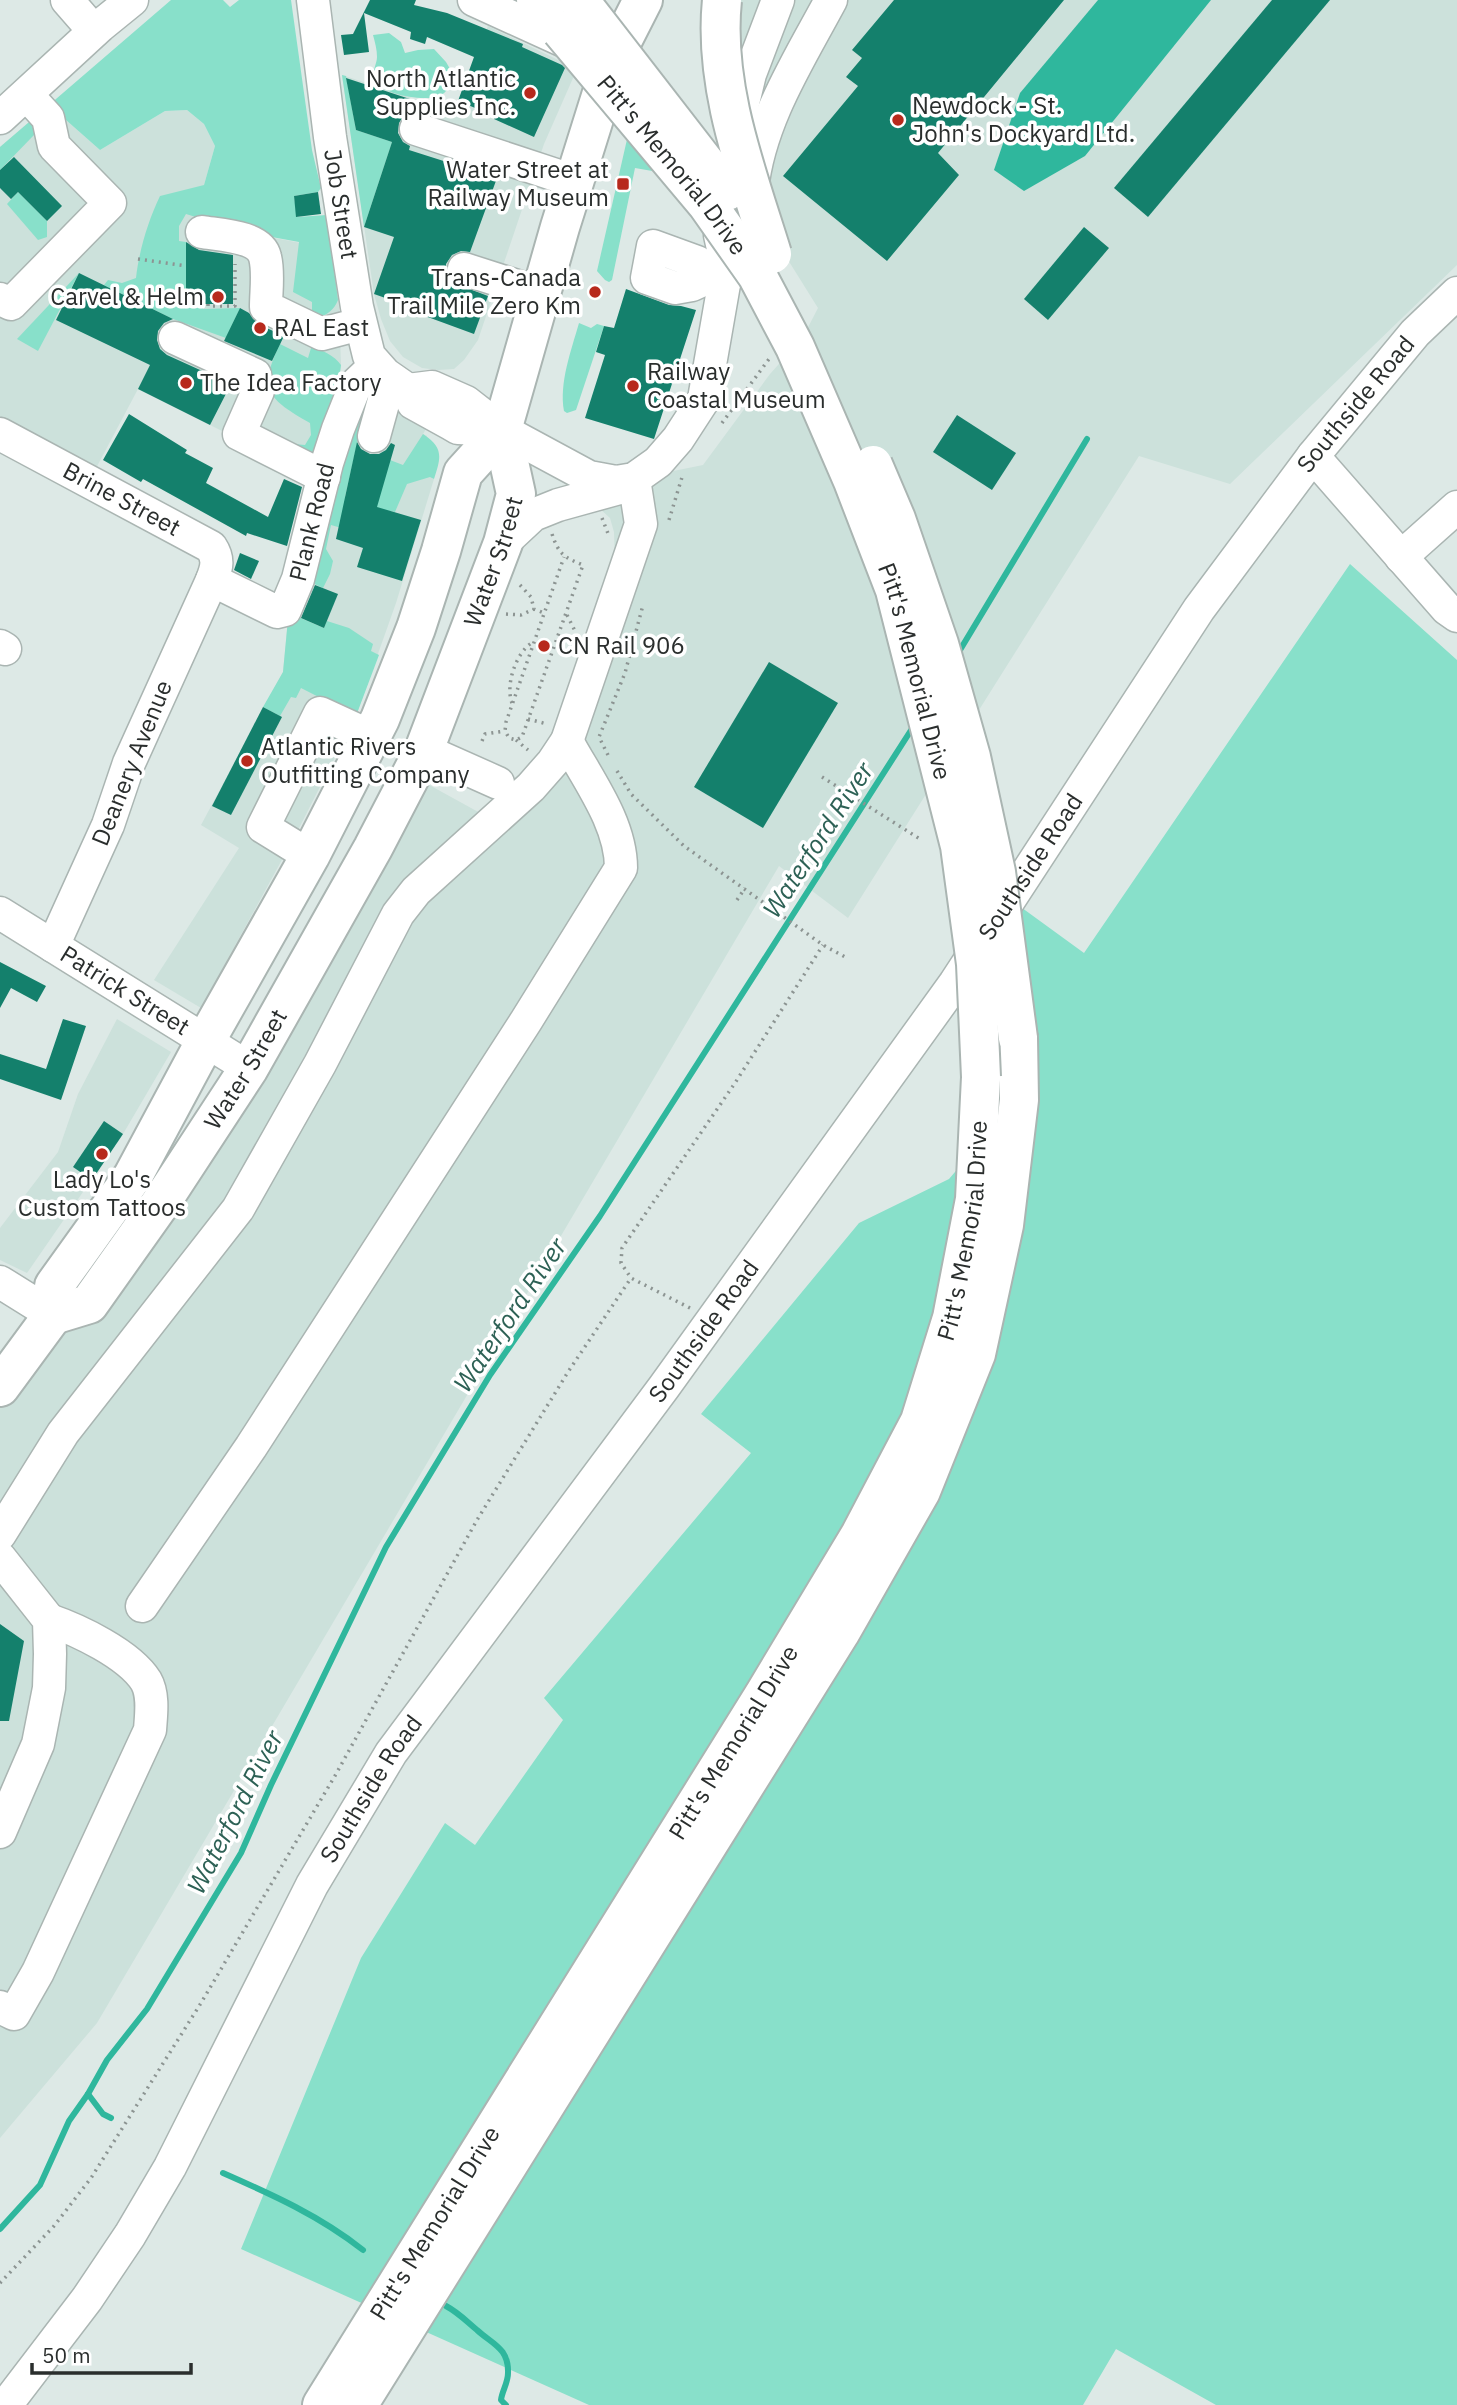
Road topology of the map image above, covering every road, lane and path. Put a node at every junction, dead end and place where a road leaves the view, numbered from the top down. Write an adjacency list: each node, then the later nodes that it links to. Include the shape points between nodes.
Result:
1 (67, 0): 11 (street)
2 (132, 0): 11 (street)
3 (313, 0): 28 (street, Job Street)
4 (474, 0): 12 (street)
5 (536, 0): 92 (main road, Pitt's Memorial Drive, bridge, via 707,204 757,275 795,347 895,590 960,846 976,964 981,1077 975,1199 952,1318 920,1421 860,1535)
6 (579, 0): 18 (main road, Pitt's Memorial Drive, bridge)
7 (643, 0): 12 (main road)
8 (722, 0): 18 (main road, bridge, via 721,53 729,102)
9 (778, 0): 23 (street, via 740,106 720,235)
10 (831, 0): 23 (street, via 766,125 754,172 745,245 739,260)
11 (94, 31): 13 (street)
12 (612, 61): 16 (main road)
13 (27, 95): 14 (street); 26 (street, via 48,118 54,146 110,203 11,304)
14 (0, 118)
15 (416, 130): 16 (street)
16 (574, 181): 25 (main road)
17 (202, 232): 28 (street, via 242,238 261,248 266,258 266,307 322,334)
18 (772, 254): 93 (main road, Pitt's Memorial Drive, bridge, via 821,346 896,519 971,757 996,872 1018,1038 1019,1100 1004,1225 976,1354 921,1491 839,1633)
19 (138, 259): 21 (path)
20 (235, 262): 27 (path, via 235,306)
21 (186, 266)
22 (464, 269): 25 (street)
23 (720, 275): 40 (street, via 704,399 658,462)
24 (1457, 293): 36 (street, Southside Road, via 1415,333)
25 (542, 294): 33 (main road)
26 (0, 299)
27 (208, 304)
28 (360, 324): 31 (street, Job Street, via 369,356)
29 (176, 338): 39 (street, via 255,375 258,391 239,434)
30 (770, 358): 32 (path)
31 (393, 379): 33 (street, via 432,387 466,402); 35 (street); 39 (street, Plank Road, via 356,384)
32 (721, 424)
33 (502, 430): 40 (street, via 589,477 616,482); 43 (main road, Water Street, via 516,494); 59 (main road, Water Street, via 463,473 416,628)
34 (0, 434): 46 (street, Brine Street, via 211,547 217,565)
35 (374, 436)
36 (1313, 456): 45 (street); 82 (street, Southside Road, via 1199,609 955,983)
37 (690, 466): 38 (path)
38 (684, 474)
39 (324, 477): 46 (street, Plank Road, via 298,579 285,610 277,612)
40 (634, 479): 43 (street, via 615,491 533,515); 58 (street, via 641,524)
41 (1457, 508): 45 (street)
42 (550, 529): 44 (path)
43 (503, 543): 63 (main road, Water Street)
44 (564, 557): 50 (path); 51 (path, via 583,565)
45 (1401, 557): 52 (street)
46 (212, 580): 75 (street, Deanery Avenue)
47 (517, 582): 48 (path, via 531,597)
48 (534, 609): 49 (path, via 521,615); 50 (path)
49 (498, 613)
50 (544, 613): 54 (path)
51 (566, 613): 53 (path); 56 (path)
52 (1457, 616)
53 (577, 636)
54 (535, 641): 55 (path); 55 (path, via 525,647 517,663 509,686)
55 (513, 704): 57 (path)
56 (528, 719): 58 (path); 61 (path, via 522,737)
57 (505, 731): 61 (path); 62 (path, via 485,734)
58 (560, 733): 84 (street, via 554,762 416,891 398,914 238,1209 63,1433); 86 (street, via 614,830 621,868 251,1447)
59 (370, 736): 70 (main road, Water Street); 70 (street, via 320,713 263,827)
60 (599, 737): 65 (path)
61 (516, 740): 64 (path)
62 (482, 741)
63 (424, 750): 68 (street); 78 (main road, Water Street)
64 (535, 756)
65 (610, 760)
66 (615, 768): 71 (path, via 631,794 664,829)
67 (821, 777): 69 (path)
68 (498, 783)
69 (920, 839)
70 (310, 856): 77 (main road, Water Street)
71 (745, 888): 72 (path); 74 (path)
72 (737, 900)
73 (0, 914): 75 (street, Patrick Street)
74 (823, 945): 76 (path); 79 (path, via 622,1248 621,1264)
75 (53, 946): 77 (street, Patrick Street)
76 (847, 958)
77 (205, 1040): 78 (street, Patrick Street); 81 (main road, Water Street, via 133,1176 54,1286)
78 (248, 1068): 81 (main road, Water Street, via 89,1304)
79 (631, 1278): 82 (path); 90 (path, via 477,1520 336,1774 201,2003 91,2178)
80 (0, 1282): 81 (street)
81 (54, 1315): 83 (main road)
82 (713, 1320): 91 (street, Southside Road, via 391,1753 312,1885 170,2167 130,2235)
83 (0, 1387)
84 (0, 1534)
85 (0, 1558): 87 (street)
86 (142, 1606)
87 (49, 1620): 88 (street, via 45,1717); 89 (street, via 81,1631 124,1659 146,1682 152,1706 150,1730 38,1972 14,2014)
88 (0, 1832)
89 (0, 2007)
90 (0, 2283)
91 (6, 2405)
92 (322, 2405)
93 (358, 2405)

